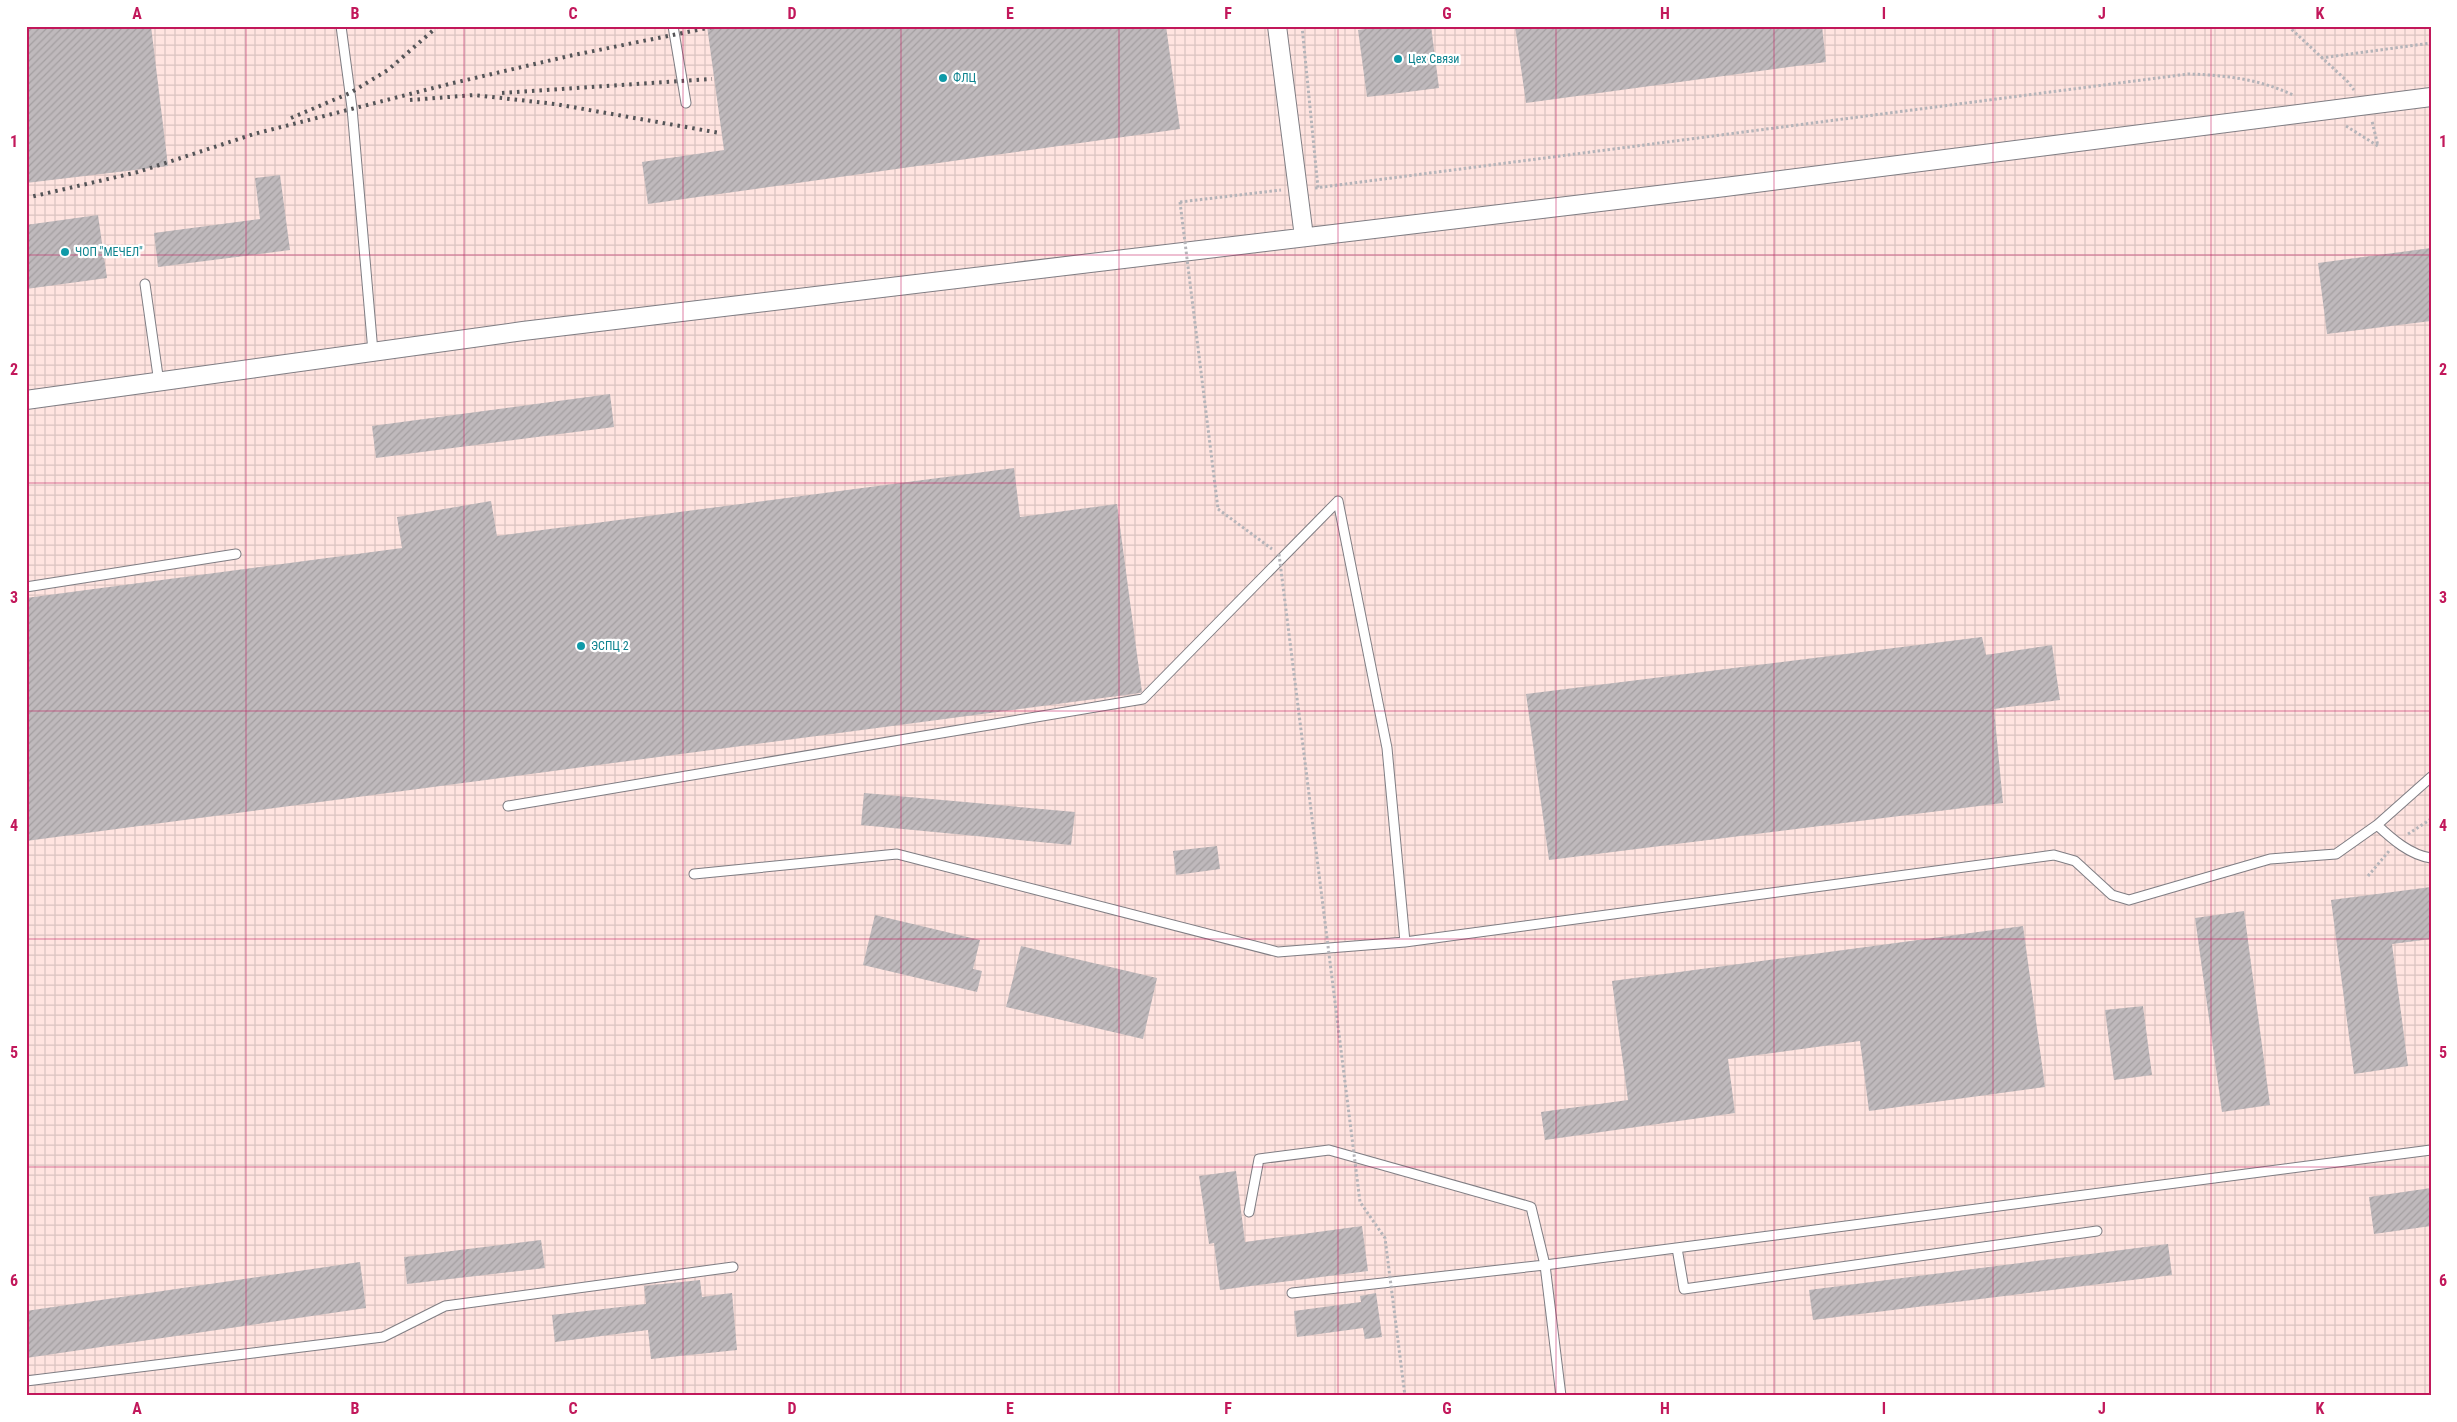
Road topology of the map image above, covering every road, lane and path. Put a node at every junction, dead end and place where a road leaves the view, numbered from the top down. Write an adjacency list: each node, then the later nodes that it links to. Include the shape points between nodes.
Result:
1 (341, 26): 16 (lane, via 352,108)
2 (672, 26): 10 (lane)
3 (1277, 26): 12 (street)
4 (1302, 26): 13 (path)
5 (2288, 26): 7 (path)
6 (2431, 43): 7 (path)
7 (2321, 58): 11 (path, via 2348,82)
8 (2109, 84): 13 (path)
9 (2429, 97): 11 (street)
10 (686, 103)
11 (2364, 105): 14 (street)
12 (1298, 188): 13 (path); 14 (street); 35 (path, bridge, via 1180,202 1218,510 1279,554 1360,1202 1385,1238)
13 (1318, 188)
14 (1304, 237): 16 (street)
15 (145, 284): 17 (lane)
16 (373, 352): 17 (street)
17 (160, 383): 18 (street)
18 (26, 400)
19 (236, 554): 20 (lane)
20 (26, 587)
21 (2431, 777): 23 (lane)
22 (508, 806): 26 (lane, via 1143,699 1338,501 1387,748)
23 (2378, 825): 24 (lane, via 2396,842); 26 (lane, via 2336,854 2270,859 2129,900 2112,895 2075,861 2054,855)
24 (2431, 858)
25 (694, 874): 26 (lane, via 897,854 1278,952)
26 (1404, 942)
27 (2431, 1150): 30 (lane)
28 (1249, 1212): 31 (lane, via 1260,1159 1329,1150 1531,1207)
29 (2097, 1231): 30 (lane, via 1684,1289)
30 (1677, 1248): 31 (lane)
31 (1546, 1265): 33 (lane); 36 (lane)
32 (733, 1267): 34 (lane, via 445,1306 383,1337)
33 (1292, 1293)
34 (26, 1381)
35 (1405, 1396)
36 (1561, 1396)

